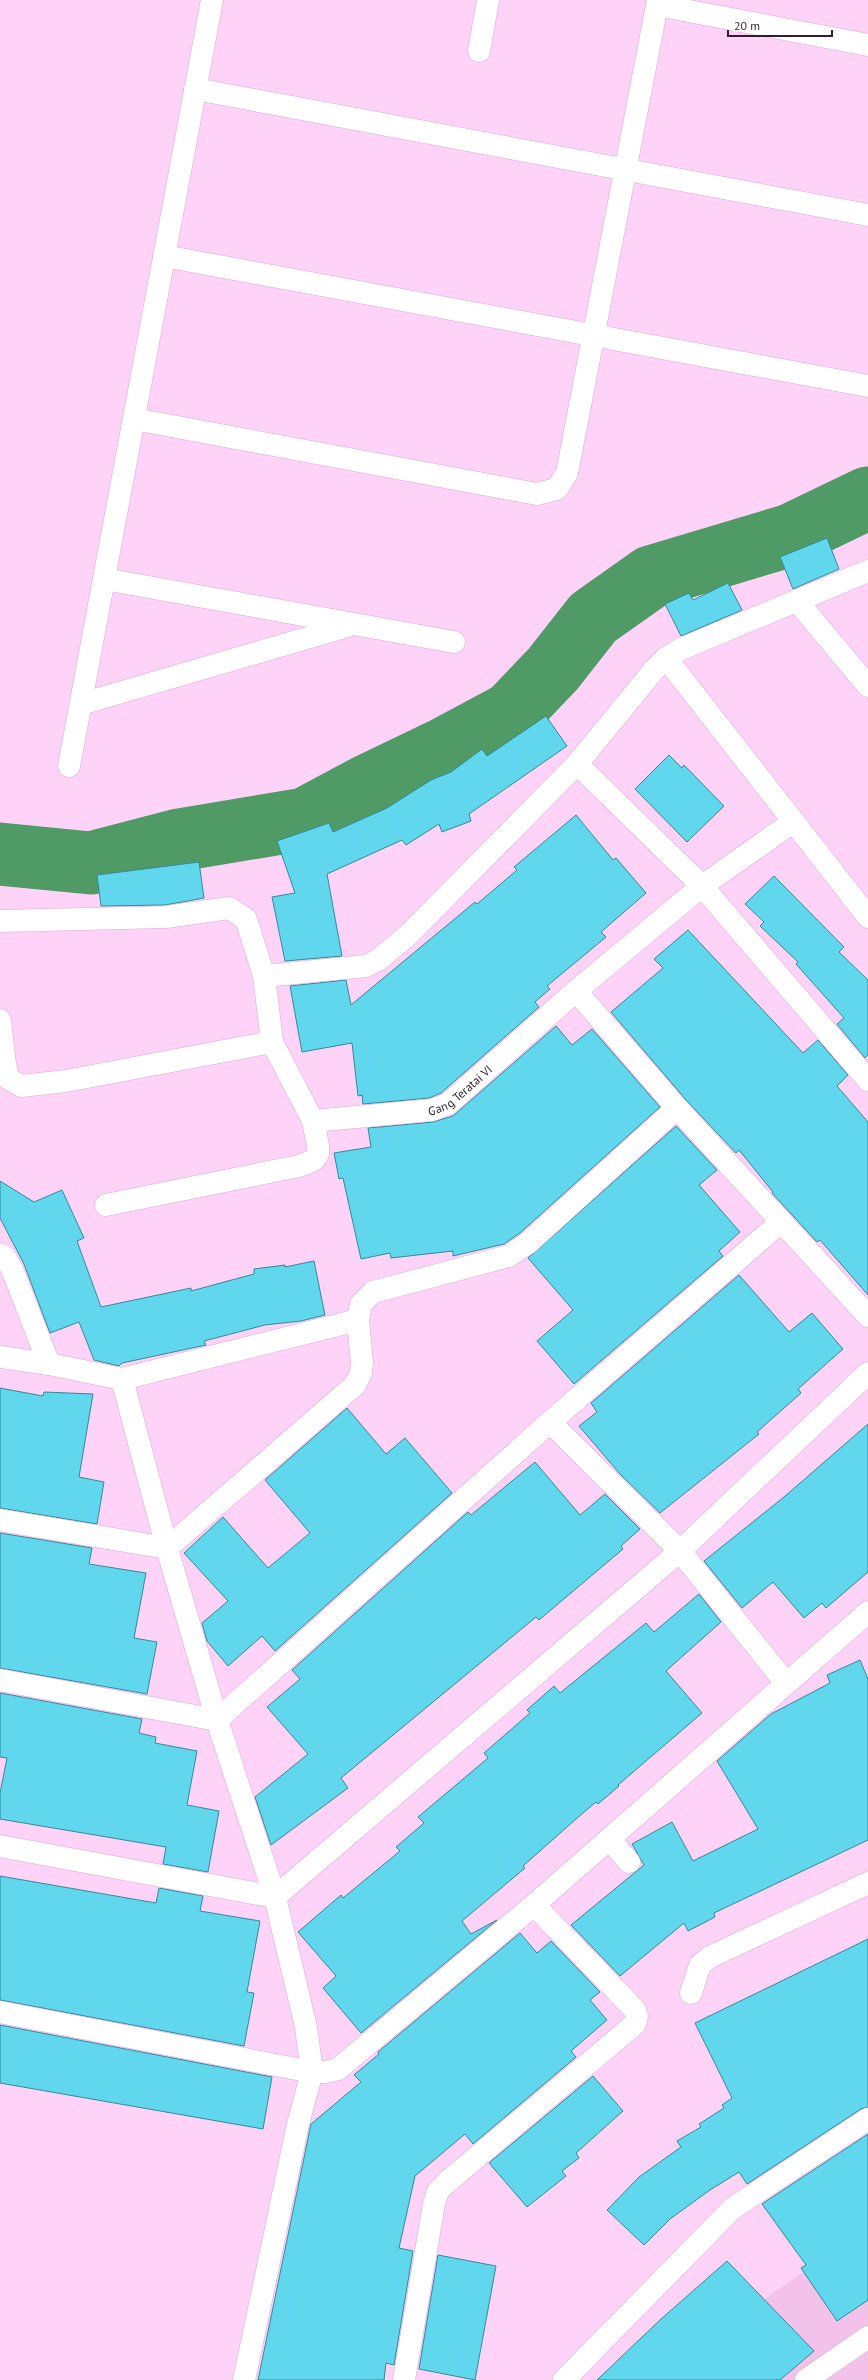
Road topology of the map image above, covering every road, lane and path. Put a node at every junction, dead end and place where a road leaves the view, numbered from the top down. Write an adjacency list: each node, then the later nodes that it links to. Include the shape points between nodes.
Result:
1 (212, 0): 6 (street)
2 (488, 0): 5 (street)
3 (657, 3): 4 (street); 7 (street)
4 (868, 45)
5 (479, 51)
6 (195, 89): 7 (street); 9 (street)
7 (625, 169): 8 (street); 10 (street)
8 (868, 215)
9 (164, 256): 10 (street); 12 (street)
10 (594, 335): 11 (street); 12 (street, via 567,473 557,489 537,494)
11 (868, 386)
12 (134, 419): 14 (street)
13 (868, 571): 15 (street)
14 (104, 579): 16 (street); 20 (street)
15 (797, 601): 18 (street, via 681,649); 19 (street)
16 (353, 624): 17 (street); 20 (street)
17 (454, 642)
18 (666, 658): 21 (street); 23 (street)
19 (868, 686)
20 (81, 704): 22 (street)
21 (577, 764): 24 (street); 27 (street, via 407,936 378,960 366,966)
22 (69, 766)
23 (793, 822): 24 (street, Gang Teratai VI); 25 (street)
24 (702, 886): 28 (street, Gang Teratai VI); 31 (street)
25 (868, 917)
26 (0, 921): 27 (street, via 166,916 229,908 246,919)
27 (264, 976): 30 (street)
28 (576, 992): 32 (street); 33 (street, Gang Teratai VI, via 448,1104 432,1110)
29 (0, 1020): 30 (street, via 9,1079 21,1086 66,1081)
30 (272, 1042): 33 (street)
31 (868, 1080)
32 (677, 1108): 35 (street); 38 (street, via 528,1243 509,1256 373,1292 361,1304)
33 (313, 1121): 34 (street, via 318,1145 318,1154 314,1160 299,1166)
34 (106, 1205)
35 (781, 1222): 37 (street); 43 (street)
36 (0, 1254): 40 (street, via 5,1257 12,1269)
37 (868, 1316)
38 (358, 1320): 42 (street); 45 (street, via 362,1362 361,1373 355,1385)
39 (0, 1357): 40 (street)
40 (49, 1364): 42 (street)
41 (868, 1373): 46 (street)
42 (122, 1380): 45 (street)
43 (550, 1422): 46 (street); 50 (street)
44 (0, 1520): 45 (street)
45 (167, 1548): 50 (street)
46 (680, 1551): 49 (street); 55 (street)
47 (868, 1612): 49 (street)
48 (0, 1680): 50 (street)
49 (786, 1683): 51 (street)
50 (218, 1720): 55 (street)
51 (609, 1839): 53 (street); 56 (street)
52 (0, 1846): 55 (street)
53 (629, 1862)
54 (868, 1883): 57 (street, via 710,1957 700,1965)
55 (275, 1897): 59 (street, via 306,2027)
56 (534, 1905): 59 (street, via 338,2069); 63 (street, via 635,2010 635,2024 438,2191)
57 (691, 1993)
58 (0, 2012): 59 (street)
59 (312, 2072): 62 (street, via 298,2124)
60 (868, 2119): 64 (street, via 733,2208)
61 (868, 2337): 65 (street)
62 (244, 2380)
63 (404, 2380)
64 (564, 2380)
65 (806, 2380)

